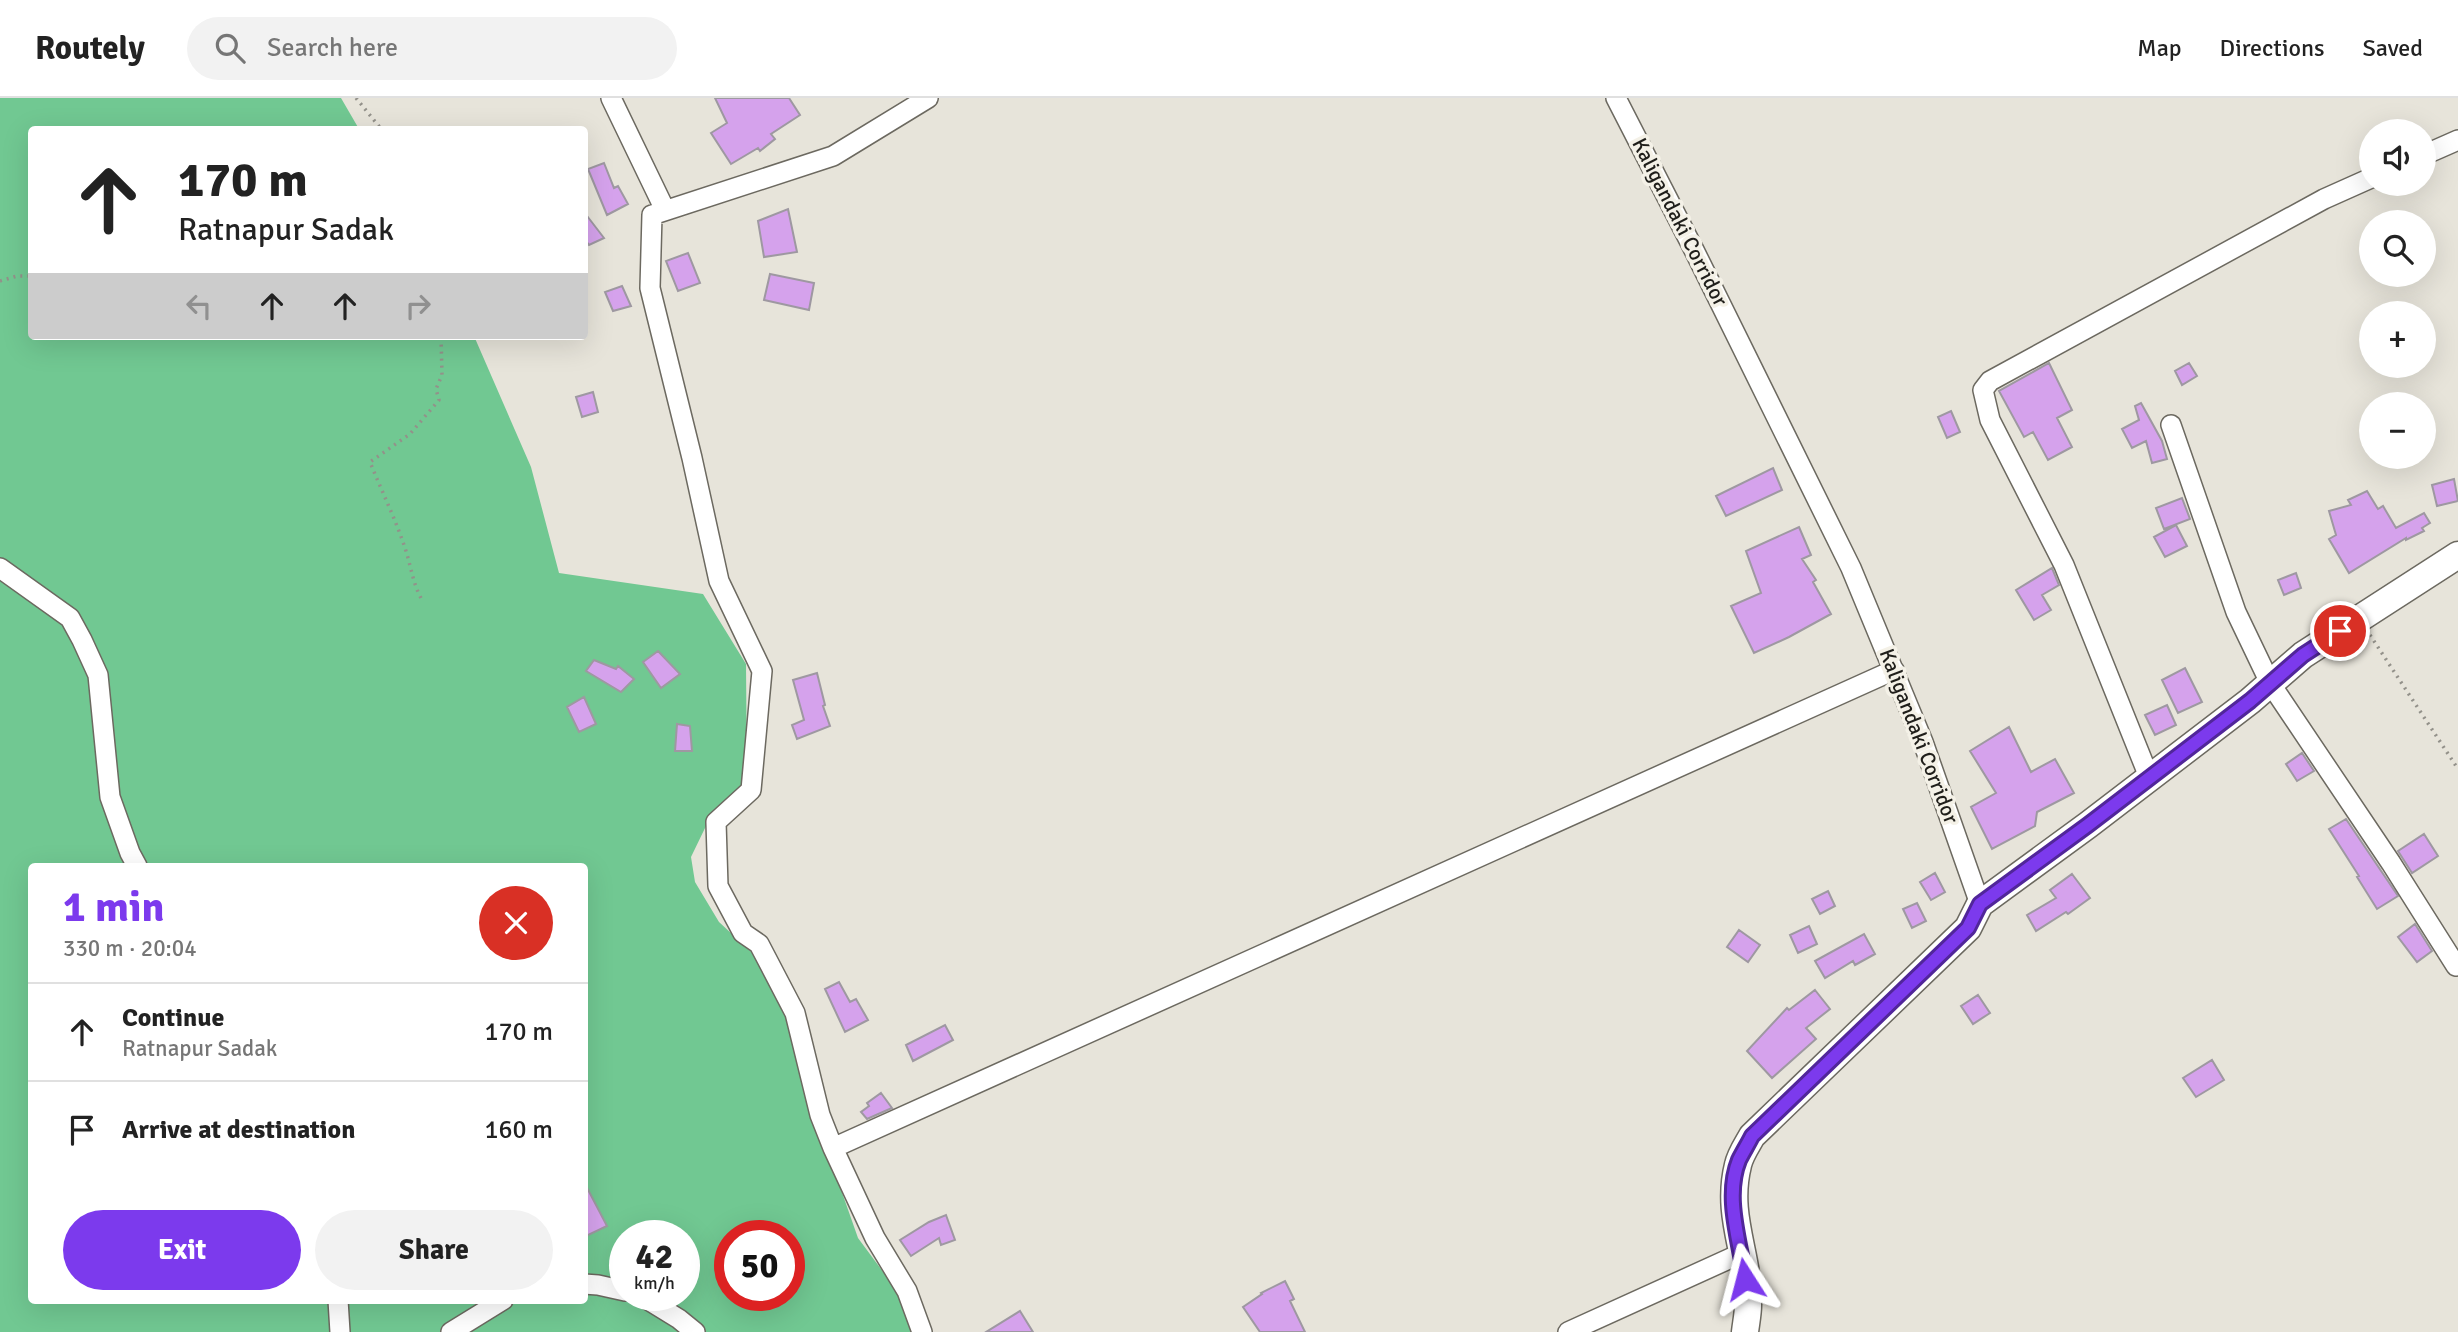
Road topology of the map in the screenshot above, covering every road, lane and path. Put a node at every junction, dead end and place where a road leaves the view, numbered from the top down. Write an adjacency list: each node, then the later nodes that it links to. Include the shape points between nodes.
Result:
1 (356, 98): 5 (path)
2 (611, 98): 9 (street)
3 (928, 98): 9 (street, via 833,156)
4 (1616, 98): 18 (street, Kaligandaki Corridor, via 1851,568)
5 (379, 126)
6 (2458, 140): 7 (street)
7 (2436, 150)
8 (2359, 183): 21 (street, via 1998,376 1983,390 1990,420 2064,565)
9 (665, 210): 25 (street, via 652,215 650,288 719,581 762,671 751,790 716,822 718,886 743,933 759,944 795,1013)
10 (28, 275): 11 (path)
11 (0, 281)
12 (442, 340): 16 (path, via 442,375 436,388 439,400 410,434 370,463)
13 (2171, 425): 19 (street, via 2236,612)
14 (2458, 555): 17 (main road)
15 (0, 568): 22 (street, via 70,618 82,640 98,675 110,797)
16 (421, 598)
17 (2359, 619): 19 (main road); 20 (path)
18 (1894, 670): 23 (street, Kaligandaki Corridor); 25 (street)
19 (2270, 683): 21 (main road); 24 (street)
20 (2458, 769)
21 (2149, 777): 23 (main road)
22 (135, 863)
23 (1980, 904): 26 (main road, via 1968,928 1752,1136 1738,1163 1734,1188 1734,1221)
24 (2456, 966)
25 (833, 1149): 35 (street, via 875,1238 907,1291)
26 (1742, 1253): 36 (street); 37 (main road, via 1749,1304)
27 (588, 1284): 28 (street)
28 (609, 1287)
29 (338, 1304): 32 (street)
30 (496, 1304): 33 (street)
31 (666, 1311): 34 (street)
32 (340, 1332)
33 (451, 1332)
34 (695, 1332)
35 (922, 1332)
36 (1568, 1332)
37 (1745, 1332)

